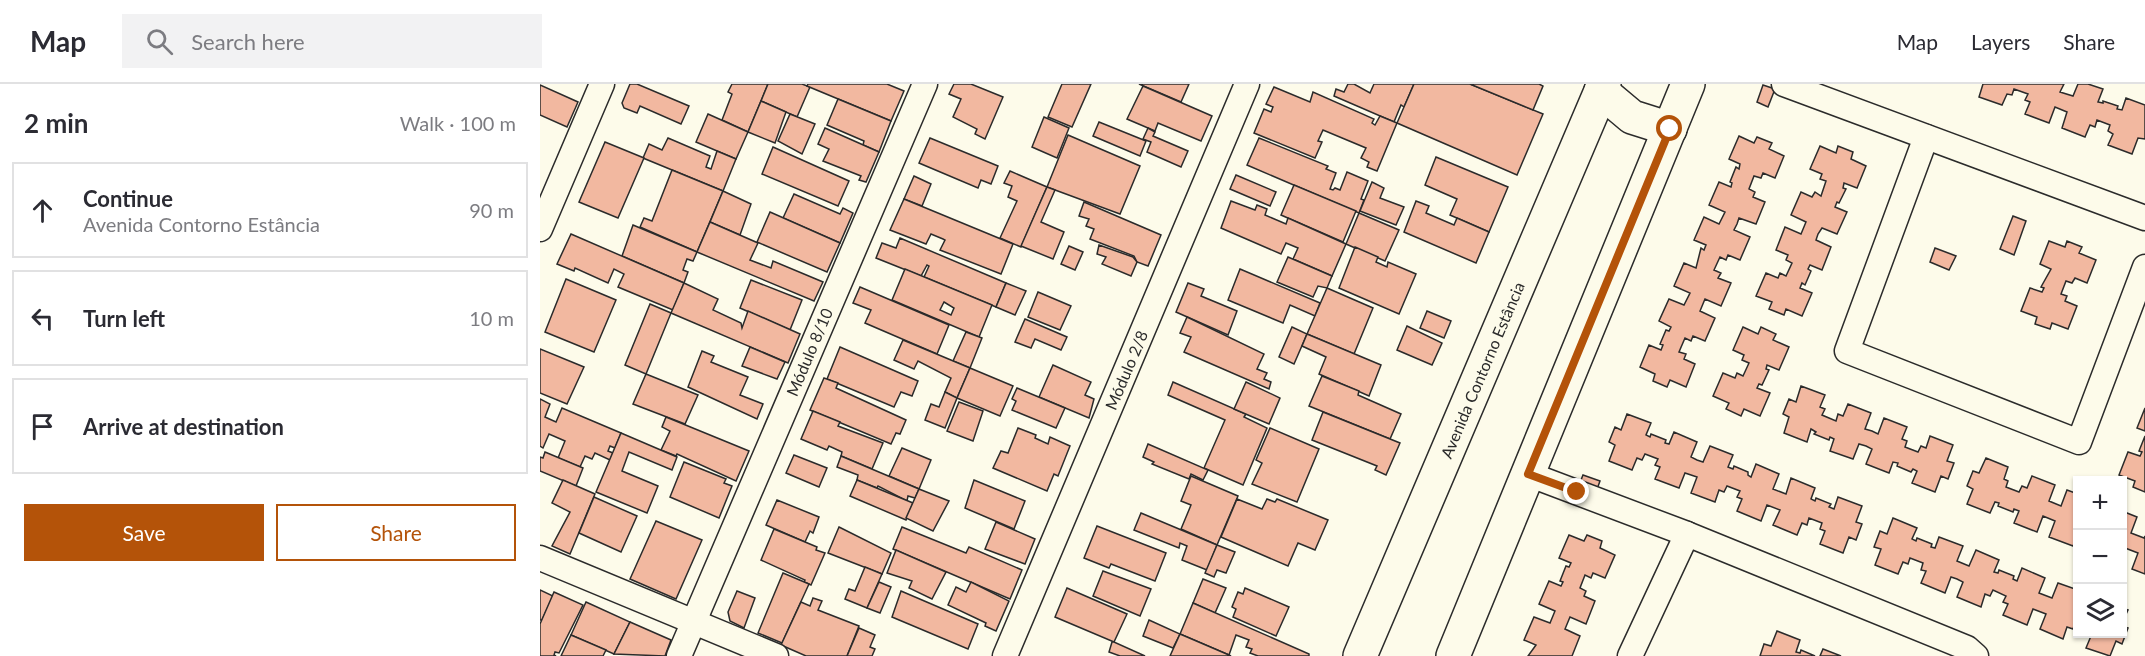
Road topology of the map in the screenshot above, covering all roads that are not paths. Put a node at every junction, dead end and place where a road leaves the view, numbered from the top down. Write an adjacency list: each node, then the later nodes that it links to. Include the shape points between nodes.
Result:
1 (602, 84): 10 (street)
2 (925, 84): 15 (street, Módulo 8/10)
3 (1247, 84): 18 (street, Módulo 2/8)
4 (1688, 84): 7 (street)
5 (1784, 84): 8 (street)
6 (1602, 88): 7 (street, via 1615,106 1632,117); 19 (street, Avenida Contorno Estância)
7 (1670, 129): 12 (street)
8 (1926, 137): 9 (street); 11 (street, via 1847,351 2079,442)
9 (2145, 218)
10 (540, 229)
11 (2145, 267)
12 (1528, 474): 13 (street); 20 (street)
13 (1687, 534): 21 (street); 22 (street, via 1967,648)
14 (540, 558): 15 (street)
15 (693, 621): 16 (street, Módulo 8/10); 17 (street)
16 (680, 656)
17 (777, 656)
18 (1005, 656)
19 (1360, 656)
20 (1453, 656)
21 (1630, 656)
22 (1976, 656)

